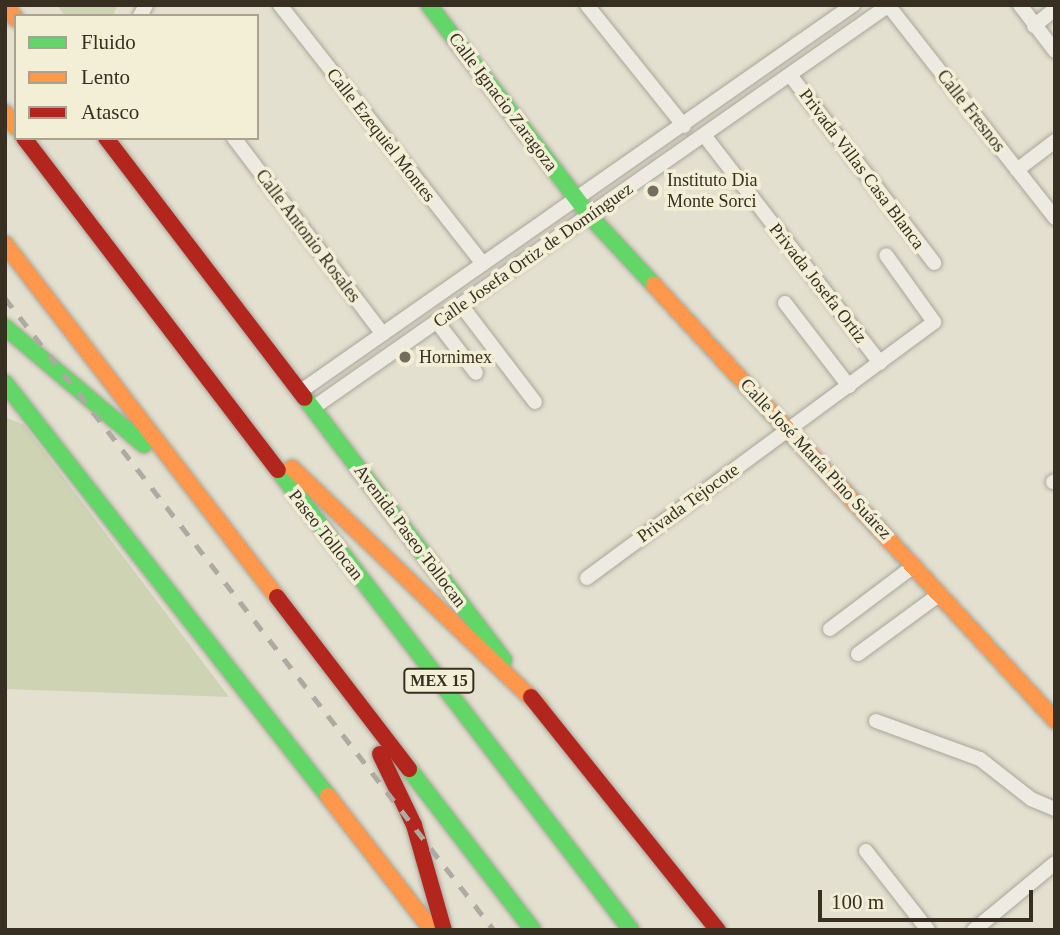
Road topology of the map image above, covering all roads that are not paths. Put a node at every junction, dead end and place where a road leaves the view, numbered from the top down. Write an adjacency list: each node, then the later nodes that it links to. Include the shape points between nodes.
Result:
1 (280, 5): 24 (street, Calle Ezequiel Montes)
2 (429, 5): 18 (main road, Calle Ignacio Zaragoza)
3 (587, 5): 11 (street)
4 (853, 5): 11 (street, Calle Josefa Ortiz de Domínguez)
5 (889, 5): 10 (street, Calle Josefa Ortiz de Domínguez); 17 (street, Calle Fresnos)
6 (1020, 5): 8 (street)
7 (1055, 9): 8 (street)
8 (1034, 26): 9 (street)
9 (1055, 51)
10 (790, 75): 12 (street, Calle Josefa Ortiz de Domínguez); 23 (street, Privada Villas Casa Blanca)
11 (684, 126): 18 (street, Calle Josefa Ortiz de Domínguez)
12 (704, 135): 19 (street, Calle Josefa Ortiz de Domínguez); 30 (street, Privada Josefa Ortiz)
13 (26, 140): 38 (main road, Paseo Tollocan / MEX 15)
14 (108, 140): 34 (main road, Avenida Paseo Tollocan)
15 (235, 140): 29 (street, Calle Antonio Rosales)
16 (1055, 141): 17 (street)
17 (1017, 170): 20 (street, Calle Fresnos)
18 (576, 198): 19 (main road, Calle José María Pino Suárez); 24 (street, Calle Josefa Ortiz de Domínguez)
19 (589, 215): 26 (street, Calle Josefa Ortiz de Domínguez); 37 (main road, Calle José María Pino Suárez)
20 (1055, 218)
21 (5, 244): 39 (main road)
22 (886, 255): 30 (street, Privada Tejocote, via 934,322)
23 (934, 263)
24 (483, 264): 29 (street, Calle Josefa Ortiz de Domínguez)
25 (785, 303): 33 (street)
26 (461, 305): 27 (street, Calle Josefa Ortiz de Domínguez); 35 (street)
27 (437, 322): 31 (street); 36 (street, Calle Josefa Ortiz de Domínguez)
28 (5, 327): 39 (main road)
29 (383, 334): 34 (street, Calle Josefa Ortiz de Domínguez)
30 (880, 363): 33 (street, Privada Tejocote)
31 (476, 373)
32 (5, 383): 52 (main road)
33 (849, 386): 37 (street, Privada Tejocote)
34 (301, 391): 36 (main road, Avenida Paseo Tollocan)
35 (535, 402)
36 (313, 408): 46 (main road, Avenida Paseo Tollocan)
37 (789, 429): 40 (main road, Calle José María Pino Suárez); 41 (street, Privada Tejocote)
38 (247, 432): 46 (main road, via 298,473); 55 (main road, Paseo Tollocan / MEX 15)
39 (188, 483): 45 (main road)
40 (914, 566): 42 (main road, Calle José María Pino Suárez); 43 (street)
41 (587, 578)
42 (940, 594): 44 (street); 47 (main road, Calle José María Pino Suárez)
43 (830, 629)
44 (858, 654)
45 (346, 691): 53 (main road, via 414,825); 54 (main road)
46 (540, 707): 56 (main road, Avenida Paseo Tollocan)
47 (1055, 720)
48 (876, 721): 49 (street, via 980,759 1031,799)
49 (1055, 809)
50 (866, 851): 57 (street)
51 (1055, 863): 58 (street)
52 (432, 930)
53 (444, 930)
54 (533, 930)
55 (631, 930)
56 (718, 930)
57 (928, 930)
58 (974, 930)

